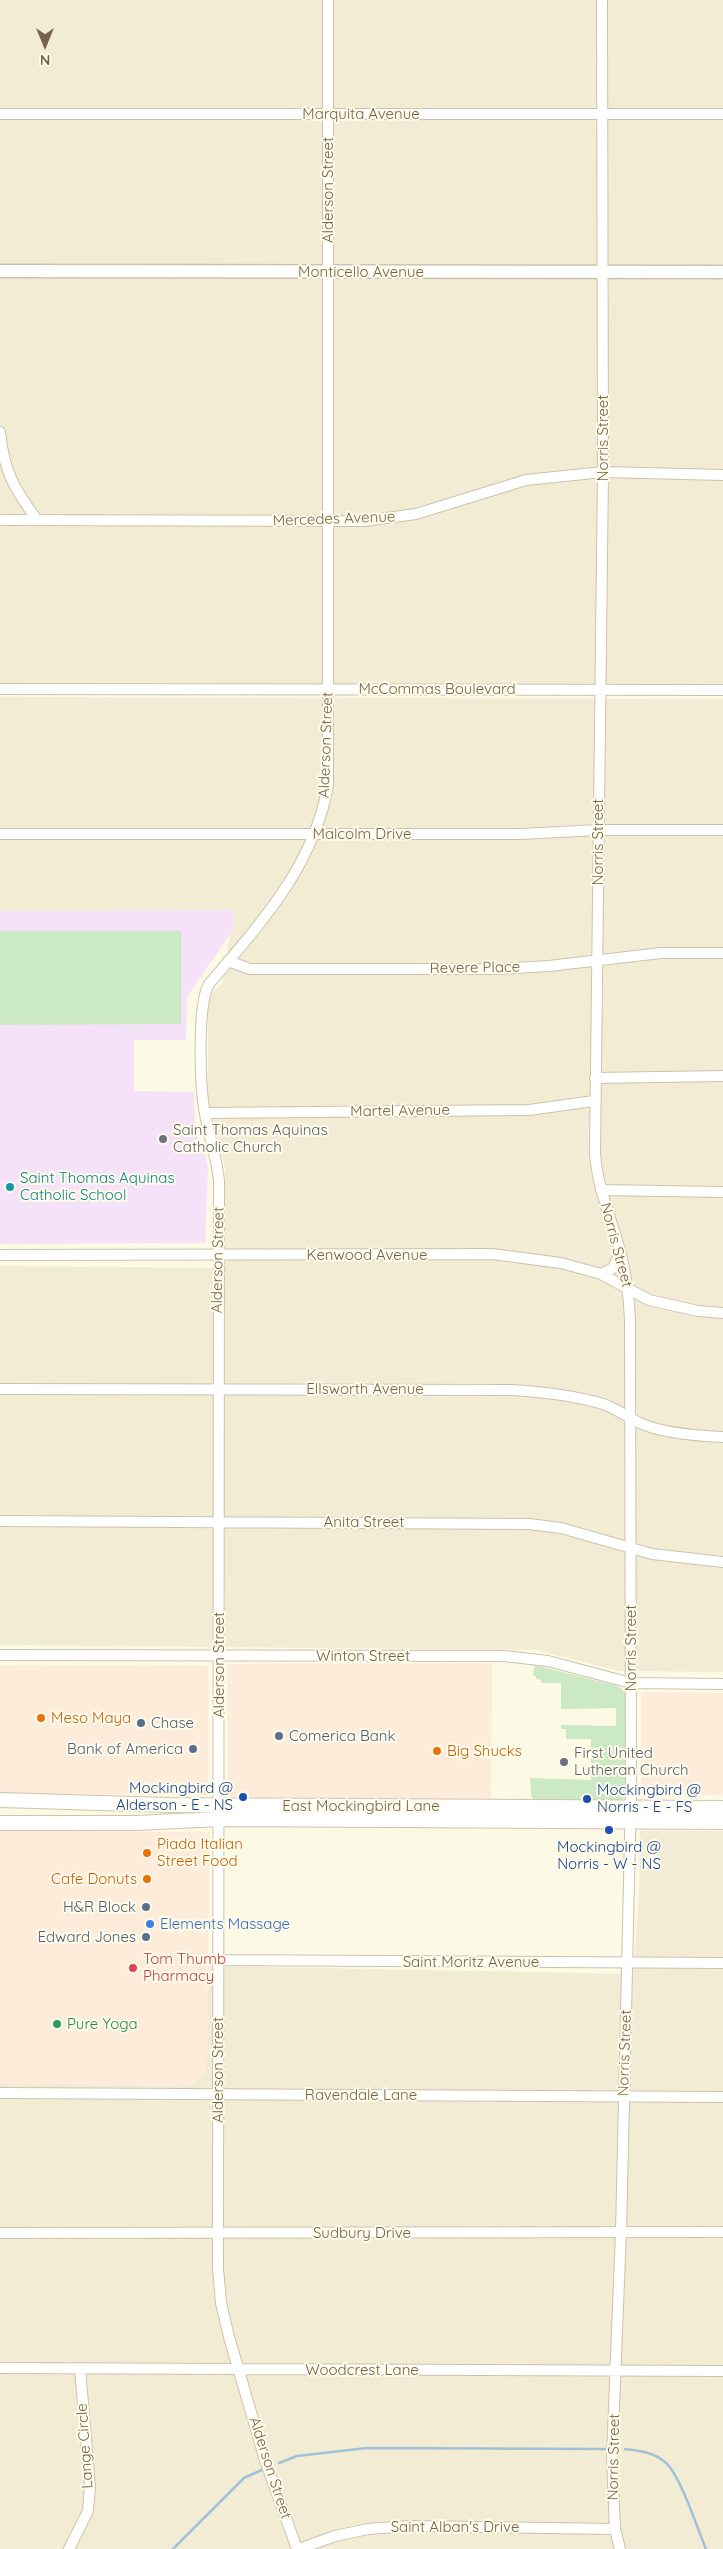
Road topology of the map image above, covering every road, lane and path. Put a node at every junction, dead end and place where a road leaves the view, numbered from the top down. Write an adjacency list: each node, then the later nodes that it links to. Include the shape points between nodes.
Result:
1 (328, 0): 4 (street, Alderson Street)
2 (602, 0): 5 (street, Norris Street)
3 (0, 114): 4 (street, Marquita Avenue)
4 (328, 114): 5 (street, Marquita Avenue); 8 (street, Alderson Street)
5 (602, 114): 6 (street, Marquita Avenue); 9 (street, Norris Street)
6 (723, 114)
7 (0, 271): 8 (street, Monticello Avenue)
8 (329, 272): 9 (street, Monticello Avenue); 16 (street, Alderson Street)
9 (602, 272): 10 (street, Monticello Avenue); 12 (street, Norris Street)
10 (723, 272)
11 (0, 432): 15 (street, via 2,456 8,474)
12 (603, 472): 13 (street, Mercedes Avenue); 16 (street, Mercedes Avenue, via 526,480 416,514 385,520); 17 (street, Norris Street)
13 (723, 475)
14 (0, 520): 15 (street, Mercedes Avenue)
15 (37, 520): 16 (street, Mercedes Avenue)
16 (329, 522): 19 (street, Alderson Street)
17 (600, 688): 19 (street, McCommas Boulevard); 20 (street, McCommas Boulevard); 21 (street, Norris Street)
18 (0, 689): 19 (street, McCommas Boulevard)
19 (328, 690): 24 (street, Alderson Street, via 328,784 324,812)
20 (723, 690)
21 (598, 830): 22 (street, Malcolm Drive); 24 (street, Malcolm Drive, via 521,834); 26 (street, Norris Street)
22 (723, 830)
23 (0, 834): 24 (street, Malcolm Drive)
24 (315, 835): 27 (street, Alderson Street, via 292,880)
25 (723, 953): 26 (street, Revere Place)
26 (597, 958): 27 (street, Revere Place, via 549,966 498,969 250,969); 29 (street, Norris Street)
27 (228, 961): 31 (street, Alderson Street, via 209,984 202,1000 202,1095)
28 (723, 1076): 29 (street)
29 (595, 1078): 30 (street, Norris Street)
30 (594, 1101): 31 (street, Martel Avenue, via 529,1110); 32 (street, Norris Street, via 596,1172)
31 (205, 1113): 36 (street, Alderson Street, via 217,1159 219,1182)
32 (601, 1190): 33 (street); 34 (street, Norris Street)
33 (723, 1192)
34 (620, 1252): 37 (street, via 613,1268); 38 (street, Norris Street)
35 (0, 1255): 36 (street, Kenwood Avenue)
36 (217, 1256): 37 (street, Kenwood Avenue, via 492,1254 561,1263); 41 (street, Alderson Street)
37 (601, 1274): 38 (street, Kenwood Avenue)
38 (629, 1290): 39 (street, Kenwood Avenue, via 667,1305); 42 (street, Norris Street)
39 (723, 1313)
40 (0, 1389): 41 (street, Ellsworth Avenue)
41 (218, 1389): 42 (street, Ellsworth Avenue, via 540,1392 602,1404); 45 (street, Alderson Street)
42 (630, 1417): 43 (street, Ellsworth Avenue, via 642,1424 674,1432); 46 (street, Norris Street)
43 (723, 1437)
44 (0, 1521): 45 (street, Anita Street)
45 (219, 1521): 46 (street, Anita Street, via 529,1524 562,1528); 49 (street, Alderson Street)
46 (630, 1550): 47 (street, Anita Street); 50 (street, Norris Street)
47 (723, 1562)
48 (0, 1654): 49 (street, Winton Street)
49 (220, 1656): 50 (street, Winton Street, via 504,1656 548,1661); 55 (street, Alderson Street)
50 (631, 1683): 51 (street, Winton Street); 56 (street, Norris Street)
51 (723, 1684)
52 (0, 1800): 53 (main road, East Mockingbird Lane)
53 (168, 1805): 55 (main road, East Mockingbird Lane); 59 (main road, via 140,1813 112,1814)
54 (723, 1808): 56 (main road, East Mockingbird Lane)
55 (220, 1812): 56 (main road, East Mockingbird Lane); 59 (main road, East Mockingbird Lane); 60 (street, Alderson Street)
56 (631, 1815): 57 (main road, East Mockingbird Lane); 61 (street, Norris Street)
57 (723, 1822)
58 (0, 1823): 59 (main road, East Mockingbird Lane)
59 (100, 1823)
60 (218, 1960): 61 (street, Saint Moritz Avenue); 64 (street, Alderson Street)
61 (628, 1963): 62 (street, Saint Moritz Avenue); 65 (street, Norris Street)
62 (723, 1963)
63 (0, 2093): 64 (street, Ravendale Lane)
64 (218, 2095): 65 (street, Ravendale Lane); 70 (street, Alderson Street)
65 (624, 2096): 66 (street, Ravendale Lane); 67 (street, Norris Street)
66 (723, 2097)
67 (621, 2232): 68 (street, Sudbury Drive); 70 (street, Sudbury Drive); 73 (street, Norris Street)
68 (723, 2232)
69 (0, 2234): 70 (street, Sudbury Drive)
70 (217, 2234): 74 (street, Alderson Street, via 221,2302)
71 (0, 2368): 72 (street, Woodcrest Lane)
72 (80, 2368): 74 (street, Woodcrest Lane); 77 (street, Lange Circle, via 90,2486 88,2511)
73 (616, 2369): 74 (street, Woodcrest Lane); 75 (street, Woodcrest Lane); 76 (street, Norris Street, via 612,2457)
74 (240, 2370): 78 (street, Alderson Street, via 265,2460)
75 (722, 2374)
76 (615, 2528): 78 (street, Saint Alban's Drive, via 368,2528); 79 (street, Norris Street)
77 (69, 2549)
78 (298, 2549)
79 (620, 2549)

